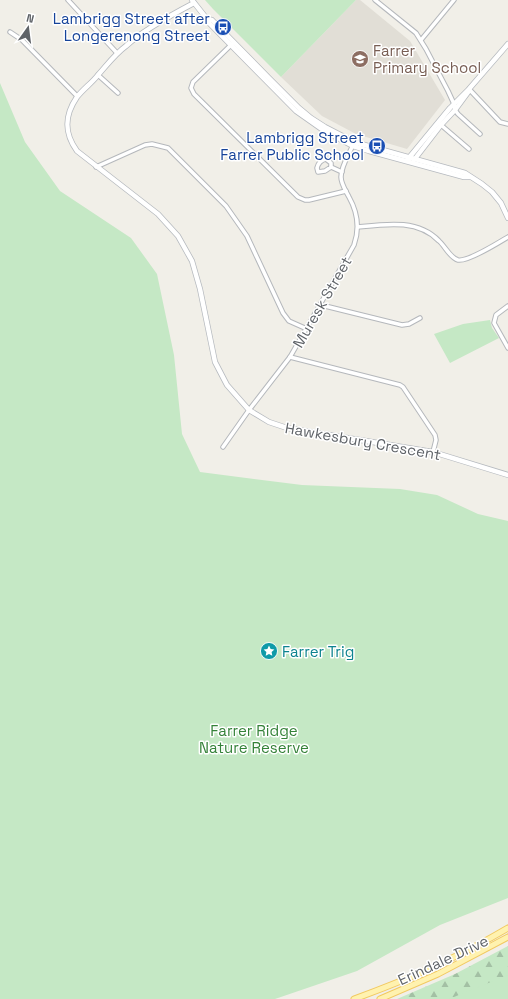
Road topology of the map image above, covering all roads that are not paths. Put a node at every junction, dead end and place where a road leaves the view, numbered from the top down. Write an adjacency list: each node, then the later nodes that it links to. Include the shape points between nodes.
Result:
1 (68, 0): 9 (street)
2 (376, 0): 6 (street)
3 (454, 0): 6 (street)
4 (193, 2): 7 (street, via 208,22); 9 (street, Hawkesbury Crescent, via 135,38)
5 (10, 32): 13 (street, via 22,40)
6 (421, 40): 14 (street)
7 (232, 44): 19 (street, via 296,111 323,130); 25 (street, via 193,82 191,88 194,94 298,197 309,200)
8 (508, 44): 11 (street)
9 (117, 53): 10 (street, Hawkesbury Crescent)
10 (98, 75): 12 (street); 13 (street, Hawkesbury Crescent)
11 (469, 89): 14 (street); 15 (street); 16 (street, via 500,122)
12 (118, 93)
13 (78, 96): 22 (street, Hawkesbury Crescent, via 70,111 68,134 77,151)
14 (454, 104): 15 (street); 21 (street)
15 (455, 110): 17 (street); 18 (street)
16 (508, 124)
17 (441, 125): 20 (street); 21 (street)
18 (480, 134)
19 (353, 144): 21 (street); 24 (street)
20 (469, 149)
21 (410, 160): 26 (street, via 465,174 482,184 501,203)
22 (96, 167): 32 (street, via 145,145 168,148 220,199 236,219 247,236 283,313 289,320); 35 (street, Hawkesbury Crescent, via 158,214 185,248 197,275 216,362 227,385)
23 (331, 167): 24 (street)
24 (342, 172): 25 (street, Muresk Street)
25 (346, 192): 27 (street, Muresk Street, via 354,207)
26 (508, 218)
27 (358, 227): 28 (street, via 404,224 416,226 433,235 451,256 458,260 466,259); 29 (street, Muresk Street, via 354,245)
28 (508, 238)
29 (321, 305): 31 (street, via 402,325); 32 (street, Muresk Street)
30 (508, 306): 33 (street, via 496,316 494,323)
31 (420, 318)
32 (307, 329): 34 (street, Muresk Street)
33 (508, 348)
34 (290, 357): 35 (street, Muresk Street); 37 (street, via 400,385 435,434)
35 (249, 410): 36 (street, Muresk Street); 37 (street, Hawkesbury Crescent, via 269,422 287,428)
36 (223, 447)
37 (433, 452): 38 (street, Hawkesbury Crescent)
38 (508, 476)
39 (508, 928): 41 (main road, Erindale Drive, via 418,974)
40 (508, 937): 42 (main road, Erindale Drive, via 438,974)
41 (354, 999)
42 (380, 999)

